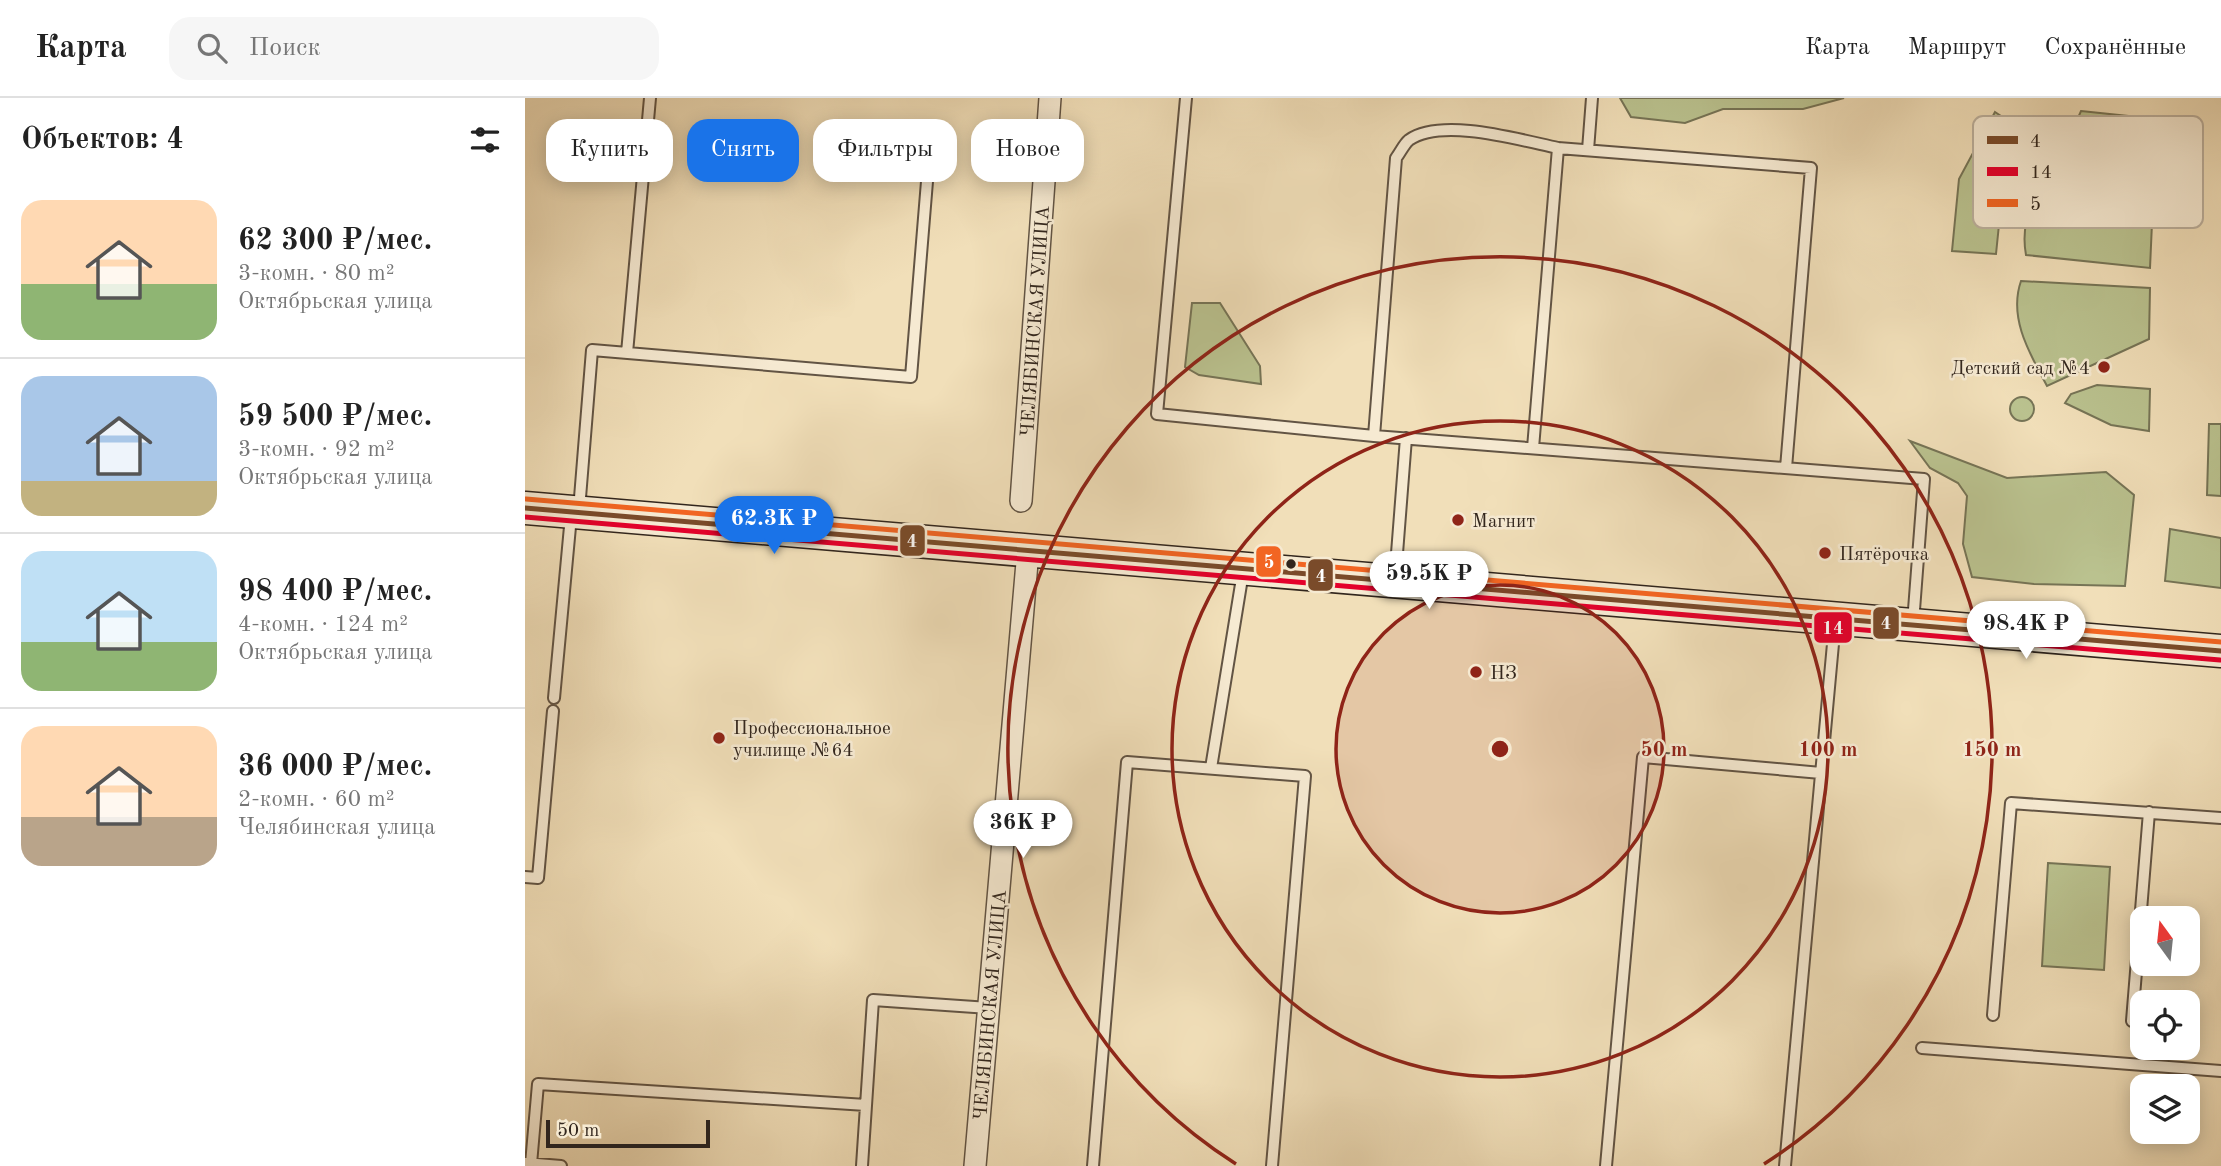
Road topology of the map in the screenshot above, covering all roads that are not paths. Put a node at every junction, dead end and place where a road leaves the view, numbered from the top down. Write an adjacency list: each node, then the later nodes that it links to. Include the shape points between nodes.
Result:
1 (650, 98): 8 (lane)
2 (1050, 98): 13 (street, ЧЕЛЯБИНСКАЯ УЛИЦА)
3 (1186, 98): 9 (lane, via 1157,414)
4 (1592, 98): 6 (lane)
5 (1558, 148): 6 (lane); 9 (lane, via 1463,131 1434,131 1408,141 1396,158); 11 (lane)
6 (1588, 150): 12 (lane, via 1811,168)
7 (927, 182): 8 (lane, via 911,377)
8 (627, 353): 15 (lane, via 592,350)
9 (1374, 436): 10 (lane)
10 (1406, 438): 11 (lane); 18 (lane)
11 (1534, 448): 12 (lane)
12 (1786, 468): 20 (lane, via 1924,479)
13 (1021, 501)
14 (525, 508): 15 (main road)
15 (575, 512): 16 (main road); 22 (lane)
16 (1028, 551): 17 (main road); 30 (street, ЧЕЛЯБИНСКАЯ УЛИЦА)
17 (1244, 569): 18 (main road); 24 (lane)
18 (1395, 582): 19 (main road)
19 (1835, 619): 20 (main road); 25 (lane)
20 (1913, 625): 21 (main road)
21 (2221, 650)
22 (554, 698)
23 (553, 711): 28 (lane, via 538,878)
24 (1211, 768): 39 (lane, via 1127,762); 40 (lane, via 1305,776)
25 (1821, 773): 41 (lane, via 1643,757); 42 (lane)
26 (2150, 812): 27 (lane); 29 (lane); 31 (lane, via 2011,803)
27 (2221, 818)
28 (525, 877)
29 (2135, 990)
30 (989, 1009): 34 (lane, via 873,1000); 38 (street, ЧЕЛЯБИНСКАЯ УЛИЦА)
31 (1993, 1015)
32 (1922, 1048): 33 (lane)
33 (2221, 1071)
34 (866, 1105): 35 (lane, via 538,1084); 37 (lane)
35 (528, 1163): 36 (lane)
36 (561, 1166)
37 (862, 1166)
38 (975, 1166)
39 (1093, 1166)
40 (1272, 1166)
41 (1606, 1166)
42 (1785, 1166)

